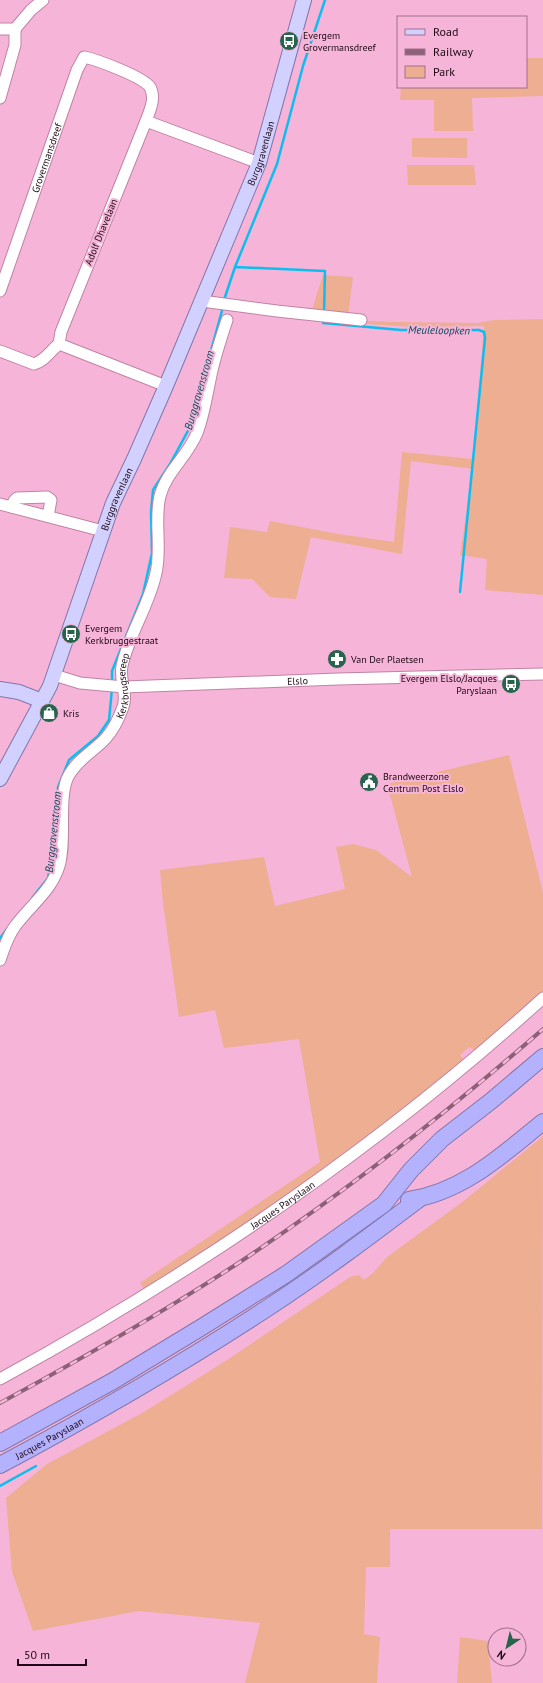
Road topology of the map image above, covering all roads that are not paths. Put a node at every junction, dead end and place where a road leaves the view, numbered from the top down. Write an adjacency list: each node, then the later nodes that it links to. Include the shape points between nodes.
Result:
1 (43, 0): 4 (street)
2 (303, 0): 8 (main road, Burggravenlaan)
3 (0, 29): 4 (street)
4 (15, 29): 6 (street, via 15,45)
5 (115, 68): 7 (street, Adolf Dhavelaan, via 142,79 150,88 153,101); 9 (street, Grovermansdreef, via 90,58 84,57 81,60)
6 (0, 98)
7 (146, 121): 8 (street); 13 (street, Adolf Dhavelaan, via 61,332)
8 (259, 163): 10 (main road, Burggravenlaan)
9 (0, 291)
10 (202, 301): 12 (street); 15 (main road, Burggravenlaan)
11 (227, 320): 22 (street, Kerkbrugsereep, via 218,346 197,434 168,478 159,498 159,549 156,572 145,609 126,653 121,672)
12 (362, 320)
13 (59, 344): 14 (street, via 50,350 44,359 34,364); 15 (street)
14 (0, 351)
15 (166, 386): 19 (main road, Burggravenlaan)
16 (0, 504): 17 (street)
17 (12, 507): 18 (street); 18 (street, via 17,498 47,497 50,500)
18 (48, 516): 19 (street)
19 (103, 531): 21 (main road, Burggravenlaan)
20 (543, 674): 22 (street, Elslo)
21 (54, 675): 22 (street, Elslo, via 69,681); 24 (main road, Burggravenlaan)
22 (122, 687): 26 (street, Kerkbrugsereep, via 124,705 114,726 106,738 84,757 68,777 64,798 62,856 53,882 13,929)
23 (0, 689): 24 (main road, via 19,692)
24 (42, 701): 25 (main road, Burggravenlaan)
25 (0, 778)
26 (0, 960)
27 (543, 998): 32 (street, Jacques Paryslaan, via 470,1062 383,1131 254,1225 146,1295)
28 (543, 1057): 31 (highway, Jacques Paryslaan, via 442,1139)
29 (543, 1122): 30 (highway, Jacques Paryslaan, via 498,1159 464,1182)
30 (419, 1199): 31 (highway, Jacques Paryslaan); 34 (highway, Jacques Paryslaan, via 269,1307 118,1400)
31 (384, 1204): 33 (highway, Jacques Paryslaan, via 285,1275 202,1327 113,1381)
32 (0, 1379)
33 (0, 1443)
34 (0, 1465)

